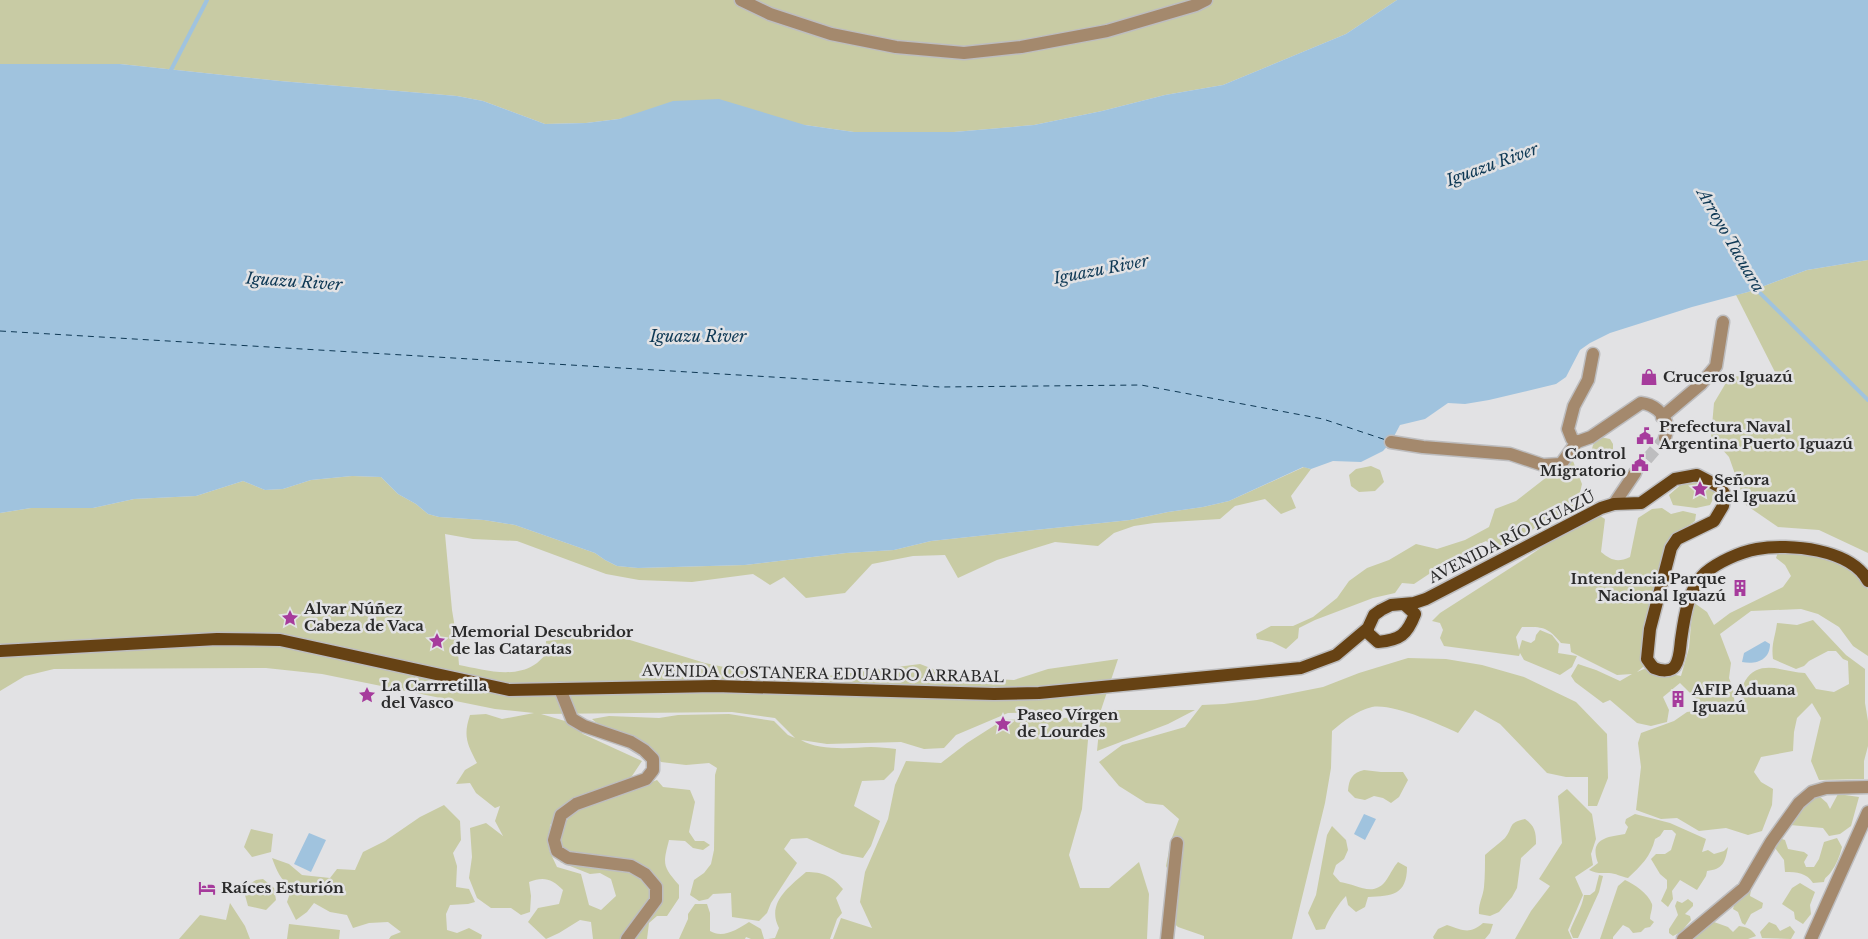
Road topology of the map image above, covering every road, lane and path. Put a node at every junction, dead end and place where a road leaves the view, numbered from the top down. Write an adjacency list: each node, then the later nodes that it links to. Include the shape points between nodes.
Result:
1 (741, 0): 2 (street, via 770,14 832,34 896,47 964,53 1021,47 1107,31)
2 (1206, 0)
3 (1724, 322): 5 (street, via 1716,366 1701,384)
4 (1593, 354): 8 (street, via 1588,380 1574,406 1568,429)
5 (1662, 417): 6 (street, via 1667,425); 8 (street, via 1650,404 1641,403 1591,437)
6 (1665, 438)
7 (1391, 442): 8 (street, via 1510,454 1543,465 1561,464)
8 (1577, 442)
9 (1635, 473): 10 (street)
10 (1614, 504): 11 (main road, AVENIDA RÍO IGUAZÚ, via 1641,503 1675,479 1697,475 1720,487 1725,495 1714,521 1677,539 1671,548 1650,629 1647,659 1654,668 1674,668 1684,620 1695,586 1704,574 1744,552 1758,548 1824,551 1846,560); 12 (main road, AVENIDA RÍO IGUAZÚ)
11 (1868, 581)
12 (1426, 599): 13 (main road, AVENIDA RÍO IGUAZÚ); 14 (main road, AVENIDA RÍO IGUAZÚ)
13 (1404, 604): 14 (main road); 15 (main road, via 1391,605 1374,614)
14 (1415, 614): 15 (main road, via 1405,634 1391,640 1378,642 1368,633)
15 (1368, 628): 17 (main road, AVENIDA COSTANERA EDUARDO ARRABAL, via 1336,655 1301,668 1039,693 714,686)
16 (0, 650): 17 (main road, AVENIDA COSTANERA EDUARDO ARRABAL, via 217,638 280,640 510,690)
17 (560, 688): 21 (street, via 572,719 631,742 653,759 653,770 646,779 576,804 561,815 554,840 557,851 568,858 631,866 646,874 656,887 656,900)
18 (1868, 787): 23 (street, via 1826,788 1812,792 1799,803 1771,842 1744,888)
19 (1868, 812): 24 (street)
20 (1178, 843): 22 (street)
21 (627, 939)
22 (1167, 939)
23 (1683, 939)
24 (1811, 939)

